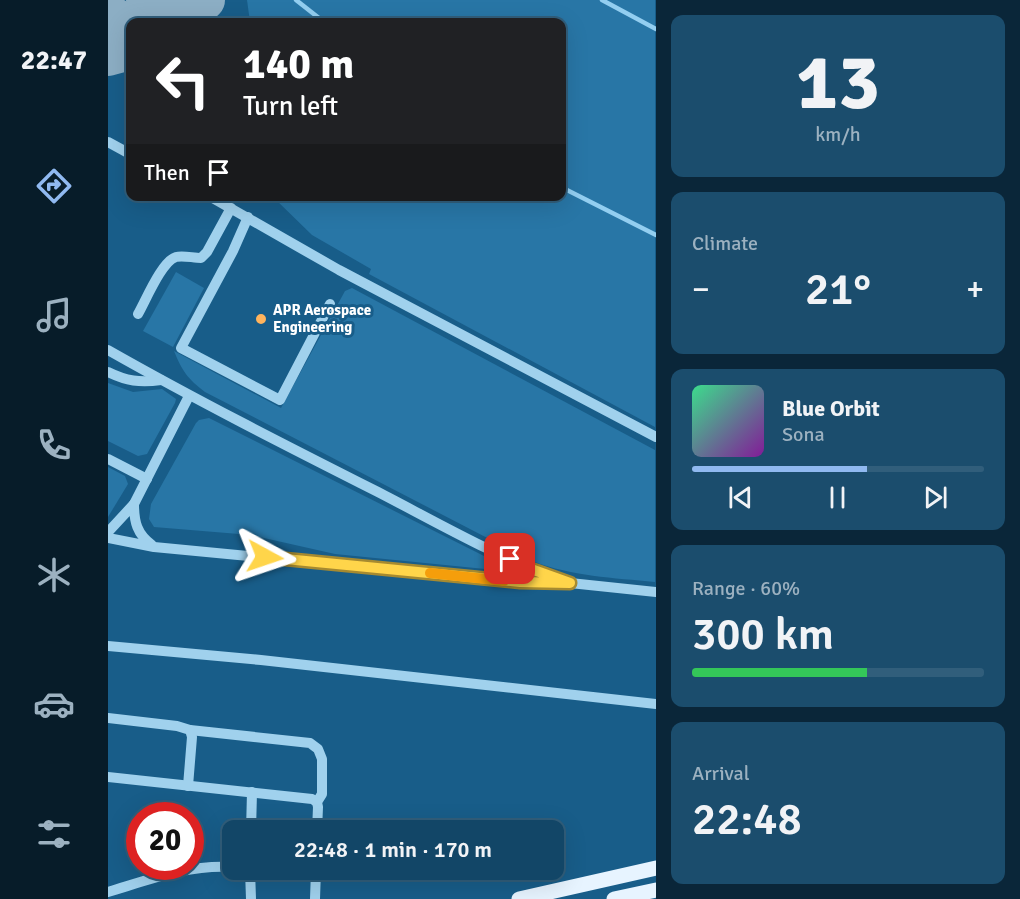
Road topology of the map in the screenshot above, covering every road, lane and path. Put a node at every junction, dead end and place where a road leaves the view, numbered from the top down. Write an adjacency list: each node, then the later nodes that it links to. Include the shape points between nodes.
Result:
1 (108, 142): 2 (street)
2 (126, 152)
3 (218, 201): 4 (street)
4 (231, 208): 5 (street); 7 (street, via 201,258 178,256 164,267)
5 (248, 217): 6 (street, via 181,348 280,400); 12 (street, via 348,275)
6 (330, 304)
7 (138, 314)
8 (108, 350): 10 (street)
9 (108, 372): 10 (street, via 130,382)
10 (160, 380): 11 (street)
11 (189, 396): 14 (street); 19 (street, via 531,569)
12 (656, 437)
13 (108, 459): 14 (street)
14 (147, 479): 15 (street)
15 (134, 504): 16 (street); 18 (street, via 134,523)
16 (108, 532)
17 (108, 538): 18 (street)
18 (154, 547): 19 (street, via 520,582)
19 (570, 583): 20 (street)
20 (656, 592)
21 (108, 646): 22 (street)
22 (656, 704)
23 (108, 718): 24 (street)
24 (190, 730): 26 (street); 28 (street, via 310,743 322,759 322,794)
25 (108, 777): 26 (street)
26 (188, 786): 27 (street)
27 (252, 792): 28 (street); 29 (street)
28 (316, 802): 30 (street)
29 (251, 820)
30 (317, 820)
31 (222, 867): 36 (street, via 174,873)
32 (656, 868): 39 (main road)
33 (250, 880): 37 (street)
34 (316, 880): 38 (street)
35 (656, 890): 40 (main road)
36 (108, 892)
37 (251, 899)
38 (315, 899)
39 (519, 899)
40 (614, 899)

